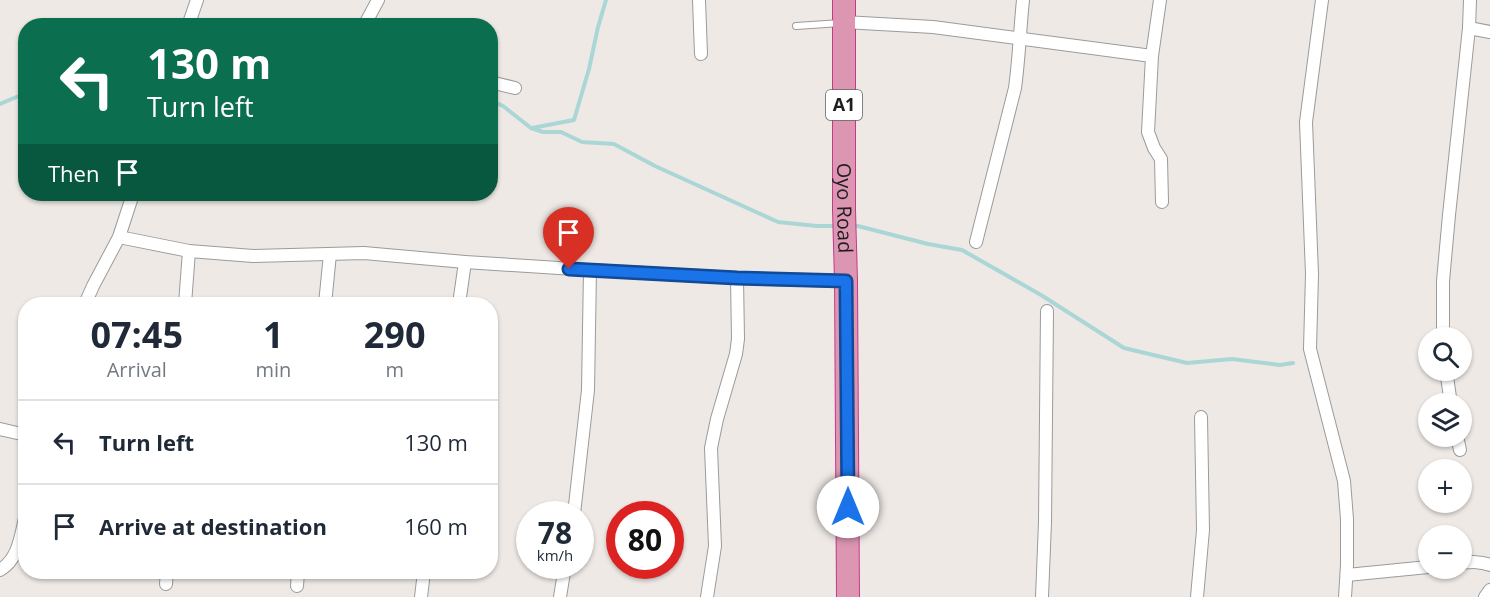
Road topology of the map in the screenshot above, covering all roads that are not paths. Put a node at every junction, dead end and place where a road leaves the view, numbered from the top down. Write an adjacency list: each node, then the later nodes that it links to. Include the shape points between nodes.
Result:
1 (197, 0): 9 (street)
2 (378, 0): 10 (street)
3 (699, 0): 15 (street)
4 (1023, 0): 14 (street)
5 (1160, 0): 16 (street)
6 (1322, 0): 46 (street, via 1306,122 1311,349 1344,481)
7 (1470, 0): 12 (street)
8 (844, 11): 11 (lane); 14 (street); 28 (highway, Oyo Road / A1)
9 (191, 18)
10 (368, 18)
11 (796, 26)
12 (1469, 28): 13 (street); 34 (street, via 1443,281)
13 (1490, 32)
14 (1019, 39): 16 (street); 22 (street, via 1015,88)
15 (702, 54)
16 (1152, 56): 20 (street, via 1148,132 1161,159)
17 (498, 84): 18 (street)
18 (515, 88)
19 (131, 201): 21 (street)
20 (1162, 202)
21 (119, 237): 23 (street); 29 (street)
22 (976, 242)
23 (189, 251): 24 (street, via 253,256); 30 (street)
24 (330, 254): 25 (street, via 364,253); 31 (street)
25 (465, 262): 26 (street); 32 (street)
26 (590, 270): 27 (street); 40 (street, via 588,390)
27 (737, 278): 28 (street); 54 (street, via 736,354 711,448 715,546)
28 (846, 281): 55 (highway, Oyo Road / A1)
29 (89, 297)
30 (185, 297)
31 (326, 297)
32 (460, 297)
33 (1047, 311): 56 (street)
34 (1443, 327)
35 (1201, 417): 57 (street, via 1203,530)
36 (0, 429): 37 (street)
37 (18, 433)
38 (1459, 447): 39 (street)
39 (1460, 450)
40 (575, 501)
41 (18, 544): 45 (street, via 13,559)
42 (1472, 562): 43 (street)
43 (1490, 565)
44 (1418, 568): 46 (street)
45 (0, 570)
46 (1347, 575): 58 (street)
47 (298, 579): 50 (street)
48 (423, 579): 52 (street)
49 (563, 579): 53 (street)
50 (297, 586)
51 (1490, 590): 59 (street)
52 (421, 597)
53 (560, 597)
54 (707, 597)
55 (848, 597)
56 (1042, 597)
57 (1197, 597)
58 (1345, 597)
59 (1485, 597)

